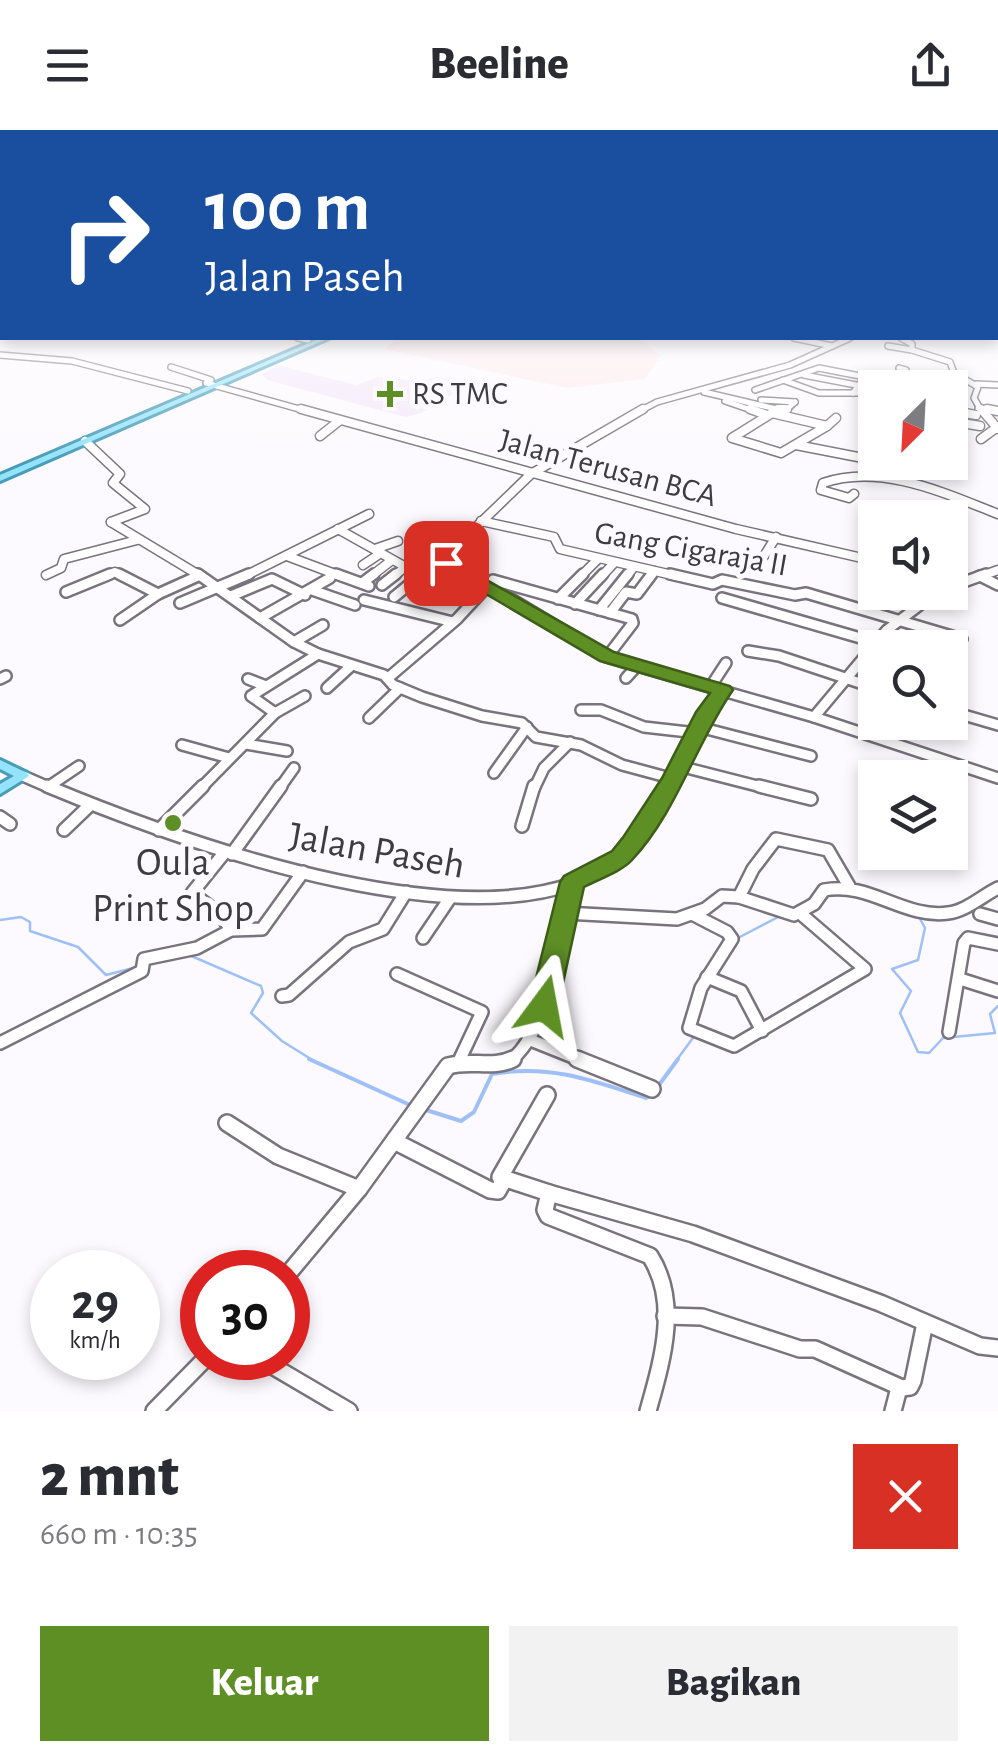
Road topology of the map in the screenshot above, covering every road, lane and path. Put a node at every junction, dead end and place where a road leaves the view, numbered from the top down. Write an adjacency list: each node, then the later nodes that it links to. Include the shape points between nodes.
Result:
1 (306, 342): 14 (main road)
2 (812, 342): 5 (street)
3 (842, 342): 5 (street)
4 (908, 342): 7 (street)
5 (833, 346): 10 (street)
6 (888, 346): 7 (street)
7 (912, 350): 16 (street, via 950,362 954,374)
8 (0, 355): 22 (street, via 72,360)
9 (171, 367): 14 (street, Jalan Terusan BCA)
10 (756, 374): 13 (street); 23 (street)
11 (803, 374): 12 (street, via 820,368); 13 (street); 19 (street)
12 (858, 376)
13 (784, 380): 18 (street); 20 (street)
14 (210, 383): 22 (main road); 28 (main road); 32 (street, Jalan Terusan BCA)
15 (858, 384): 19 (street)
16 (976, 384): 17 (street); 26 (street)
17 (998, 384)
18 (804, 388): 19 (street); 24 (street)
19 (854, 389): 21 (street)
20 (755, 390)
21 (858, 390)
22 (188, 391): 28 (main road)
23 (691, 392): 25 (street); 30 (street); 43 (street, via 652,405)
24 (784, 394)
25 (763, 402)
26 (977, 411): 27 (street); 29 (street); 36 (street)
27 (998, 411)
28 (147, 412): 39 (main road); 41 (main road)
29 (968, 412)
30 (767, 415): 34 (street); 40 (street, via 732,438 779,454)
31 (836, 418): 34 (street)
32 (340, 421): 37 (street); 43 (street, Jalan Terusan BCA)
33 (968, 424): 35 (street)
34 (826, 426): 40 (street)
35 (980, 426)
36 (995, 427): 38 (street)
37 (320, 436)
38 (980, 439)
39 (85, 442): 41 (main road); 51 (street, via 120,474 114,485 144,509 111,522)
40 (796, 445): 42 (street)
41 (58, 450): 44 (main road)
42 (858, 457)
43 (531, 474): 48 (street); 50 (street, Jalan Terusan BCA)
44 (0, 475)
45 (854, 494): 47 (street, via 821,490 847,474 878,476)
46 (370, 514): 49 (street)
47 (998, 514)
48 (480, 521): 59 (street, Gang Cigaraja II, via 550,536 560,549); 61 (street, via 445,556)
49 (338, 529): 55 (street); 57 (street)
50 (776, 537): 56 (street, Jalan Terusan BCA); 58 (street)
51 (138, 540): 54 (street); 68 (street, via 63,560)
52 (398, 541): 55 (street)
53 (170, 543): 54 (street)
54 (158, 549): 69 (street, via 188,562)
55 (378, 551): 60 (street); 63 (street)
56 (858, 555)
57 (287, 556): 60 (street, via 366,585); 76 (street)
58 (764, 556)
59 (598, 559): 62 (street, Gang Cigaraja II); 84 (street)
60 (392, 560): 65 (street)
61 (446, 563): 70 (street); 77 (street)
62 (614, 563): 64 (street, Gang Cigaraja II); 86 (street)
63 (363, 565)
64 (634, 567): 67 (street, Gang Cigaraja II); 87 (street)
65 (404, 568): 70 (street); 74 (street)
66 (998, 570): 71 (street)
67 (654, 571): 89 (street); 93 (street, Gang Cigaraja II, via 806,592)
68 (46, 575)
69 (198, 576): 76 (street); 80 (street)
70 (420, 576): 82 (street)
71 (980, 576): 73 (street); 75 (street)
72 (330, 578): 79 (street)
73 (968, 581)
74 (382, 585)
75 (998, 585)
76 (216, 587): 81 (street); 85 (street)
77 (488, 587): 84 (street, via 493,580); 92 (street); 101 (street)
78 (66, 592): 80 (street, via 116,572)
79 (308, 592): 81 (street, via 272,580); 90 (street); 92 (street)
80 (158, 594): 91 (street)
81 (230, 596): 90 (street)
82 (394, 596)
83 (722, 598): 97 (street)
84 (558, 599): 86 (street)
85 (180, 603)
86 (575, 604): 87 (street)
87 (599, 610): 89 (street)
88 (910, 610): 93 (street)
89 (610, 613): 101 (street, via 634,621)
90 (260, 618): 98 (street)
91 (120, 620)
92 (452, 622): 106 (street)
93 (898, 622): 95 (street); 96 (street, Gang Cigaraja II)
94 (323, 625): 98 (street)
95 (890, 630)
96 (928, 630)
97 (858, 636)
98 (294, 642): 100 (street)
99 (748, 652): 109 (street)
100 (318, 654): 104 (street); 111 (street)
101 (607, 656): 105 (street)
102 (726, 664): 114 (street, Jalan Paseh)
103 (858, 665): 109 (street)
104 (352, 666): 106 (street); 112 (street)
105 (637, 666): 107 (street); 114 (street)
106 (388, 678): 113 (street)
107 (626, 678)
108 (248, 679): 111 (street)
109 (846, 679): 110 (street); 119 (street)
110 (858, 683)
111 (266, 686): 117 (street, via 250,698)
112 (327, 688)
113 (400, 688): 120 (street); 122 (street)
114 (717, 688): 119 (street); 123 (street, Jalan Paseh)
115 (305, 696): 117 (street)
116 (580, 710): 123 (street, via 601,710 644,726)
117 (275, 713): 125 (street)
118 (968, 716): 121 (street)
119 (814, 717): 130 (street)
120 (370, 718)
121 (998, 725)
122 (527, 727): 124 (street, via 536,736); 135 (street)
123 (698, 730): 128 (street); 133 (street, Jalan Paseh)
124 (570, 742): 138 (street); 143 (street, via 541,773)
125 (246, 744): 127 (street); 129 (street)
126 (182, 745): 129 (street)
127 (287, 750)
128 (811, 756)
129 (229, 758): 145 (street)
130 (936, 758): 137 (street)
131 (0, 764): 136 (main road)
132 (79, 766): 139 (street)
133 (680, 766): 138 (street, Jalan Paseh); 141 (street)
134 (294, 768): 146 (street)
135 (494, 773)
136 (23, 776): 139 (street, Jalan Paseh); 140 (main road)
137 (998, 778)
138 (674, 779): 148 (street, Jalan Paseh, via 621,857)
139 (48, 787): 142 (street, Jalan Paseh)
140 (0, 790)
141 (811, 799)
142 (90, 804): 144 (street); 145 (street, Jalan Paseh)
143 (522, 826)
144 (64, 830)
145 (159, 830): 146 (street, Jalan Paseh)
146 (228, 853): 147 (street, Jalan Paseh); 159 (street, via 192,893)
147 (303, 872): 151 (street, Jalan Paseh); 159 (street, via 264,927)
148 (573, 882): 153 (street, Jalan Paseh, via 497,898); 154 (street)
149 (849, 886): 150 (street, via 914,910 948,912); 152 (street, via 828,850 776,839); 157 (street, via 824,890)
150 (998, 888)
151 (406, 892): 153 (street, Jalan Paseh); 166 (street, via 383,929 349,942)
152 (739, 897): 155 (street, via 722,896); 157 (street)
153 (450, 898): 160 (street)
154 (566, 913): 155 (street, via 666,920); 169 (street, via 544,1006)
155 (692, 914): 163 (street, via 731,937)
156 (980, 914): 158 (street)
157 (803, 915): 167 (street, via 866,968)
158 (998, 919)
159 (232, 930): 170 (street, via 197,948 156,956)
160 (423, 938)
161 (998, 944): 164 (street, via 968,938)
162 (397, 974): 171 (street, via 482,1012)
163 (710, 979): 167 (street, via 741,992); 167 (street, via 689,1028 734,1046)
164 (960, 979): 165 (street); 168 (street)
165 (998, 992)
166 (282, 996)
167 (762, 1031)
168 (948, 1032)
169 (528, 1040): 171 (street, via 520,1056 504,1064); 172 (street)
170 (0, 1043)
171 (459, 1061): 175 (street, via 448,1066)
172 (652, 1089)
173 (547, 1095): 176 (street, via 500,1174)
174 (227, 1123): 177 (street, via 278,1156)
175 (394, 1141): 176 (street, via 490,1190 498,1191); 177 (street)
176 (504, 1180): 178 (street)
177 (359, 1190): 179 (street)
178 (549, 1194): 180 (street, via 548,1216 650,1256 661,1278); 181 (street, via 693,1234)
179 (308, 1250)
180 (665, 1316): 185 (street, via 702,1318 814,1349); 188 (street, via 665,1350)
181 (924, 1324): 182 (street); 185 (street, via 913,1381)
182 (998, 1348)
183 (186, 1380): 186 (street)
184 (297, 1380): 187 (street)
185 (899, 1388): 189 (street)
186 (159, 1410)
187 (350, 1411)
188 (648, 1411)
189 (893, 1411)

